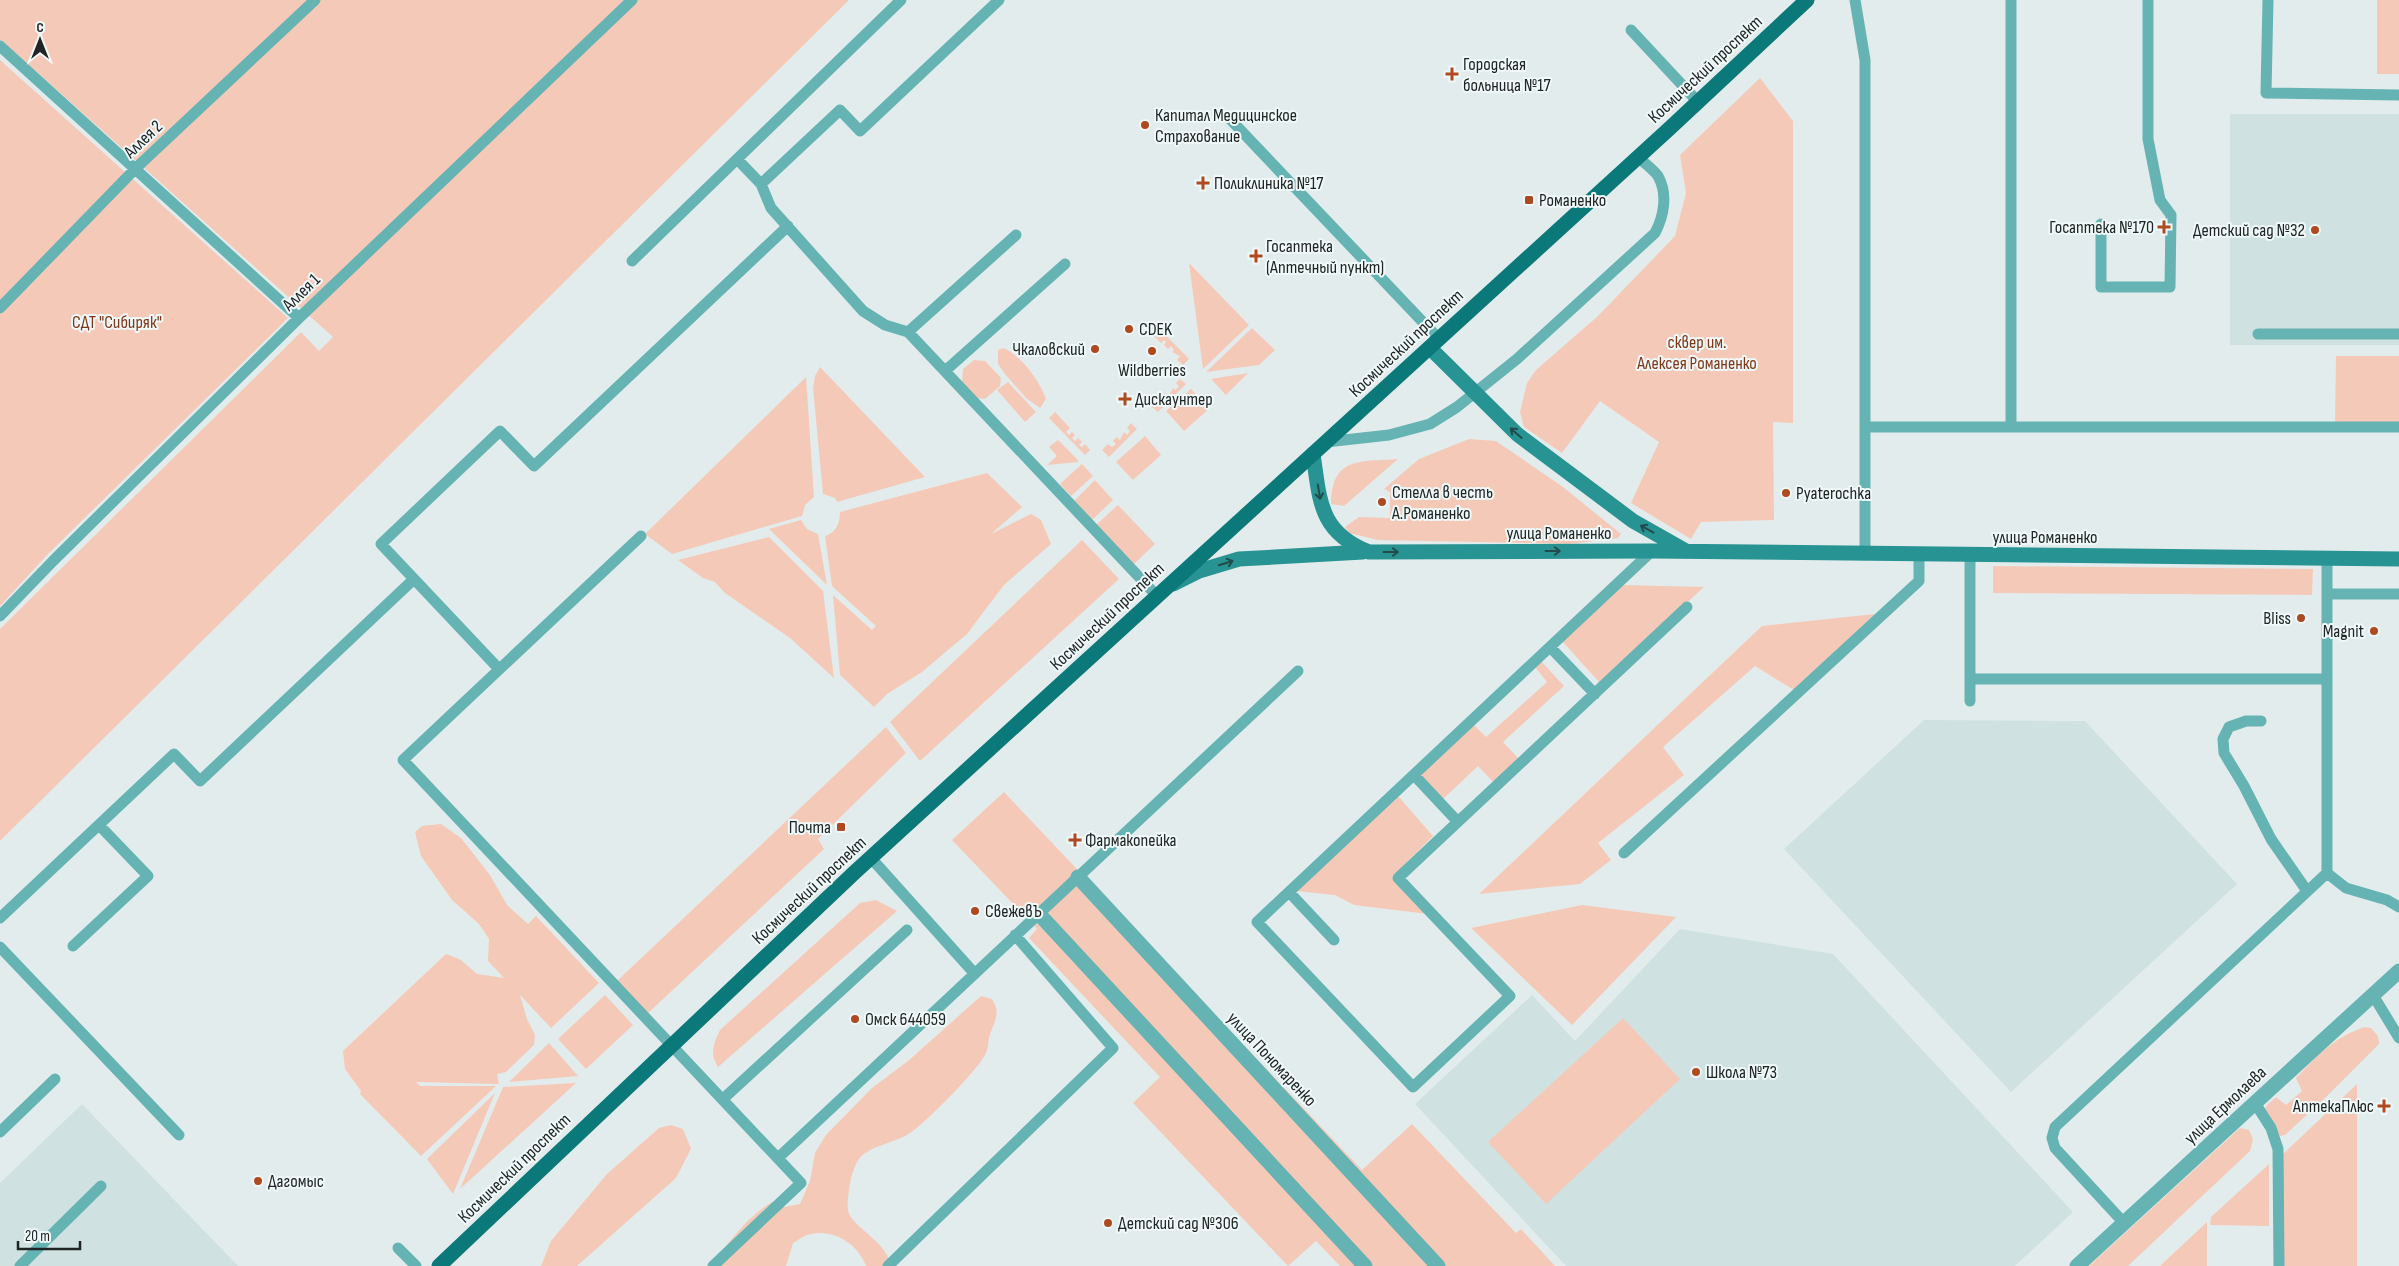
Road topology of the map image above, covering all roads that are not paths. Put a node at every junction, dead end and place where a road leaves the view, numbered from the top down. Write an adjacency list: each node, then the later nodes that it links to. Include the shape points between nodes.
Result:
1 (316, 0): 17 (lane, Аллея 2)
2 (632, 0): 25 (lane, Аллея 1)
3 (999, 0): 18 (lane, via 860,131 840,110)
4 (1806, 0): 13 (main road, Космический проспект)
5 (1855, 0): 32 (lane, via 1865,60)
6 (2011, 0): 33 (lane)
7 (2148, 0): 19 (lane, via 2148,138 2160,200 2171,215 2170,287 2101,287)
8 (2268, 0): 12 (lane, via 2266,93)
9 (898, 1): 16 (lane)
10 (1631, 30): 13 (lane)
11 (0, 46): 17 (lane)
12 (2399, 96)
13 (1698, 102): 15 (main road, Космический проспект)
14 (1229, 118): 29 (lane)
15 (1638, 157): 29 (main road, Космический проспект); 31 (lane, via 1658,176 1663,190 1662,221 1656,233 1517,359)
16 (737, 159): 18 (lane); 22 (lane)
17 (136, 168): 24 (lane, Аллея 2); 25 (lane)
18 (761, 184): 20 (lane, via 771,208)
19 (2101, 224)
20 (788, 226): 26 (lane, via 863,311 885,325); 46 (lane, via 534,466 500,431 458,470 380,544)
21 (1016, 235): 26 (lane)
22 (632, 261)
23 (1065, 264): 30 (lane)
24 (0, 308)
25 (299, 318): 51 (lane, Аллея 1)
26 (908, 332): 30 (lane)
27 (2258, 334): 28 (lane)
28 (2399, 334)
29 (1434, 344): 31 (main road, улица Романенко); 35 (main road, Космический проспект)
30 (945, 371): 47 (lane)
31 (1475, 392): 35 (lane, via 1430,424 1389,435); 40 (main road, улица Романенко, one-way to 31, via 1633,521 1563,469 1517,434)
32 (1865, 427): 33 (lane); 41 (lane)
33 (2011, 427): 34 (lane)
34 (2399, 427)
35 (1326, 442): 36 (main road, Космический проспект)
36 (1313, 454): 39 (main road, улица Романенко, one-way to 39, via 1321,505 1332,528 1350,544); 47 (main road, Космический проспект)
37 (640, 536): 53 (lane)
38 (1652, 551): 39 (main road, улица Романенко, one-way to 38); 40 (main road, улица Романенко); 52 (lane)
39 (1370, 552): 47 (main road, one-way to 39, via 1199,571 1239,559)
40 (1690, 553): 41 (main road, улица Романенко)
41 (1865, 555): 42 (main road, улица Романенко)
42 (1919, 555): 43 (main road, улица Романенко); 63 (lane, via 1919,582)
43 (1970, 556): 44 (main road, улица Романенко); 55 (lane)
44 (2328, 558): 45 (main road, улица Романенко); 48 (lane)
45 (2399, 559)
46 (414, 579): 53 (lane); 62 (lane, via 200,781 174,754)
47 (1161, 592): 64 (main road, Космический проспект)
48 (2328, 594): 49 (lane); 56 (lane)
49 (2399, 594)
50 (1687, 608): 57 (lane)
51 (0, 616)
52 (1550, 647): 57 (lane); 60 (lane)
53 (499, 669): 81 (lane, via 403,760)
54 (1298, 671): 66 (lane)
55 (1970, 679): 56 (lane); 58 (lane)
56 (2328, 679): 65 (lane)
57 (1594, 694): 61 (lane)
58 (1970, 701)
59 (2261, 721): 67 (lane, via 2246,721 2229,727 2223,739 2224,753 2271,839)
60 (1414, 775): 61 (lane); 68 (lane)
61 (1458, 822): 68 (lane, via 1398,878 1510,996 1413,1087 1257,922)
62 (99, 824): 71 (lane); 75 (lane, via 148,876)
63 (1624, 853)
64 (871, 858): 78 (lane); 81 (main road, Космический проспект)
65 (2328, 873): 67 (lane); 69 (lane, via 2346,888 2387,900)
66 (1078, 877): 70 (lane); 97 (street, улица Пономаренко)
67 (2307, 891): 89 (lane, via 2055,1127 2052,1138 2055,1148)
68 (1289, 892): 74 (lane)
69 (2399, 907)
70 (1039, 914): 73 (lane); 96 (street)
71 (0, 918)
72 (907, 930): 83 (lane)
73 (1016, 935): 78 (lane); 95 (lane, via 1113,1048)
74 (1334, 940)
75 (73, 946)
76 (0, 947): 86 (lane)
77 (2399, 971): 79 (street, улица Ермолаева)
78 (974, 974): 87 (lane)
79 (2373, 995): 80 (lane); 84 (street, улица Ермолаева)
80 (2399, 1038)
81 (672, 1045): 83 (lane); 93 (main road, Космический проспект)
82 (55, 1080): 85 (lane)
83 (723, 1099): 87 (lane)
84 (2255, 1103): 89 (street, улица Ермолаева); 99 (lane, via 2271,1128 2278,1149)
85 (0, 1132)
86 (179, 1135)
87 (778, 1158): 94 (lane, via 801,1183)
88 (101, 1186): 91 (lane)
89 (2124, 1223): 98 (street, улица Ермолаева)
90 (398, 1248): 92 (lane)
91 (20, 1266)
92 (416, 1266)
93 (439, 1266)
94 (713, 1266)
95 (888, 1266)
96 (1365, 1266)
97 (1438, 1266)
98 (2077, 1266)
99 (2279, 1266)

